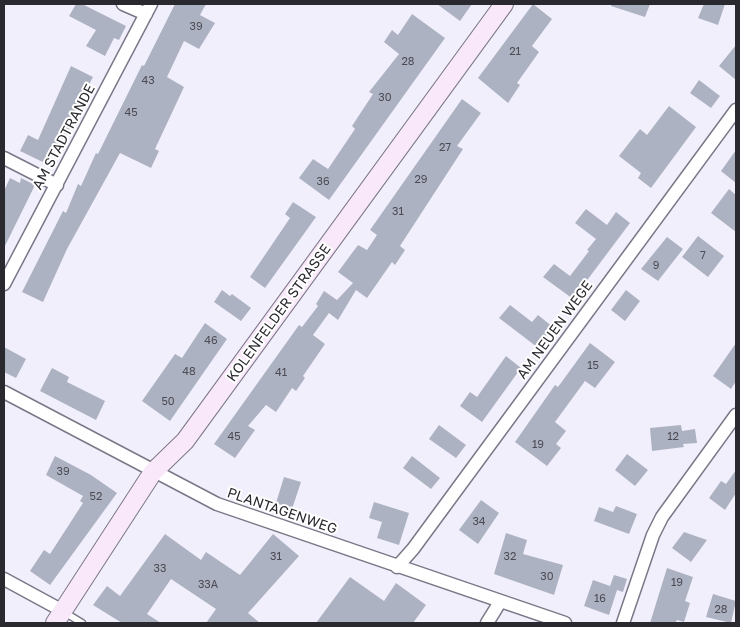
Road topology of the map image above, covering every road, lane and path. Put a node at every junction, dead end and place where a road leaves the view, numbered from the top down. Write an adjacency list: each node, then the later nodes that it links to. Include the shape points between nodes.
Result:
1 (123, 4): 3 (street)
2 (504, 4): 10 (main road, KOLENFELDER STRASSE, via 185,442)
3 (148, 9): 6 (street, AM STADTRANDE)
4 (736, 110): 11 (street, AM NEUEN WEGE)
5 (4, 158): 6 (street)
6 (57, 185): 7 (street, AM STADTRANDE)
7 (4, 284)
8 (4, 392): 10 (street, PLANTAGENWEG)
9 (736, 415): 18 (street, via 662,517)
10 (154, 472): 11 (street, PLANTAGENWEG, via 217,504); 14 (main road, KOLENFELDER STRASSE)
11 (397, 566): 13 (street, PLANTAGENWEG)
12 (4, 579): 14 (street)
13 (500, 602): 16 (street); 17 (street, PLANTAGENWEG)
14 (59, 617): 15 (lane)
15 (82, 623)
16 (487, 623)
17 (565, 623)
18 (623, 623)

